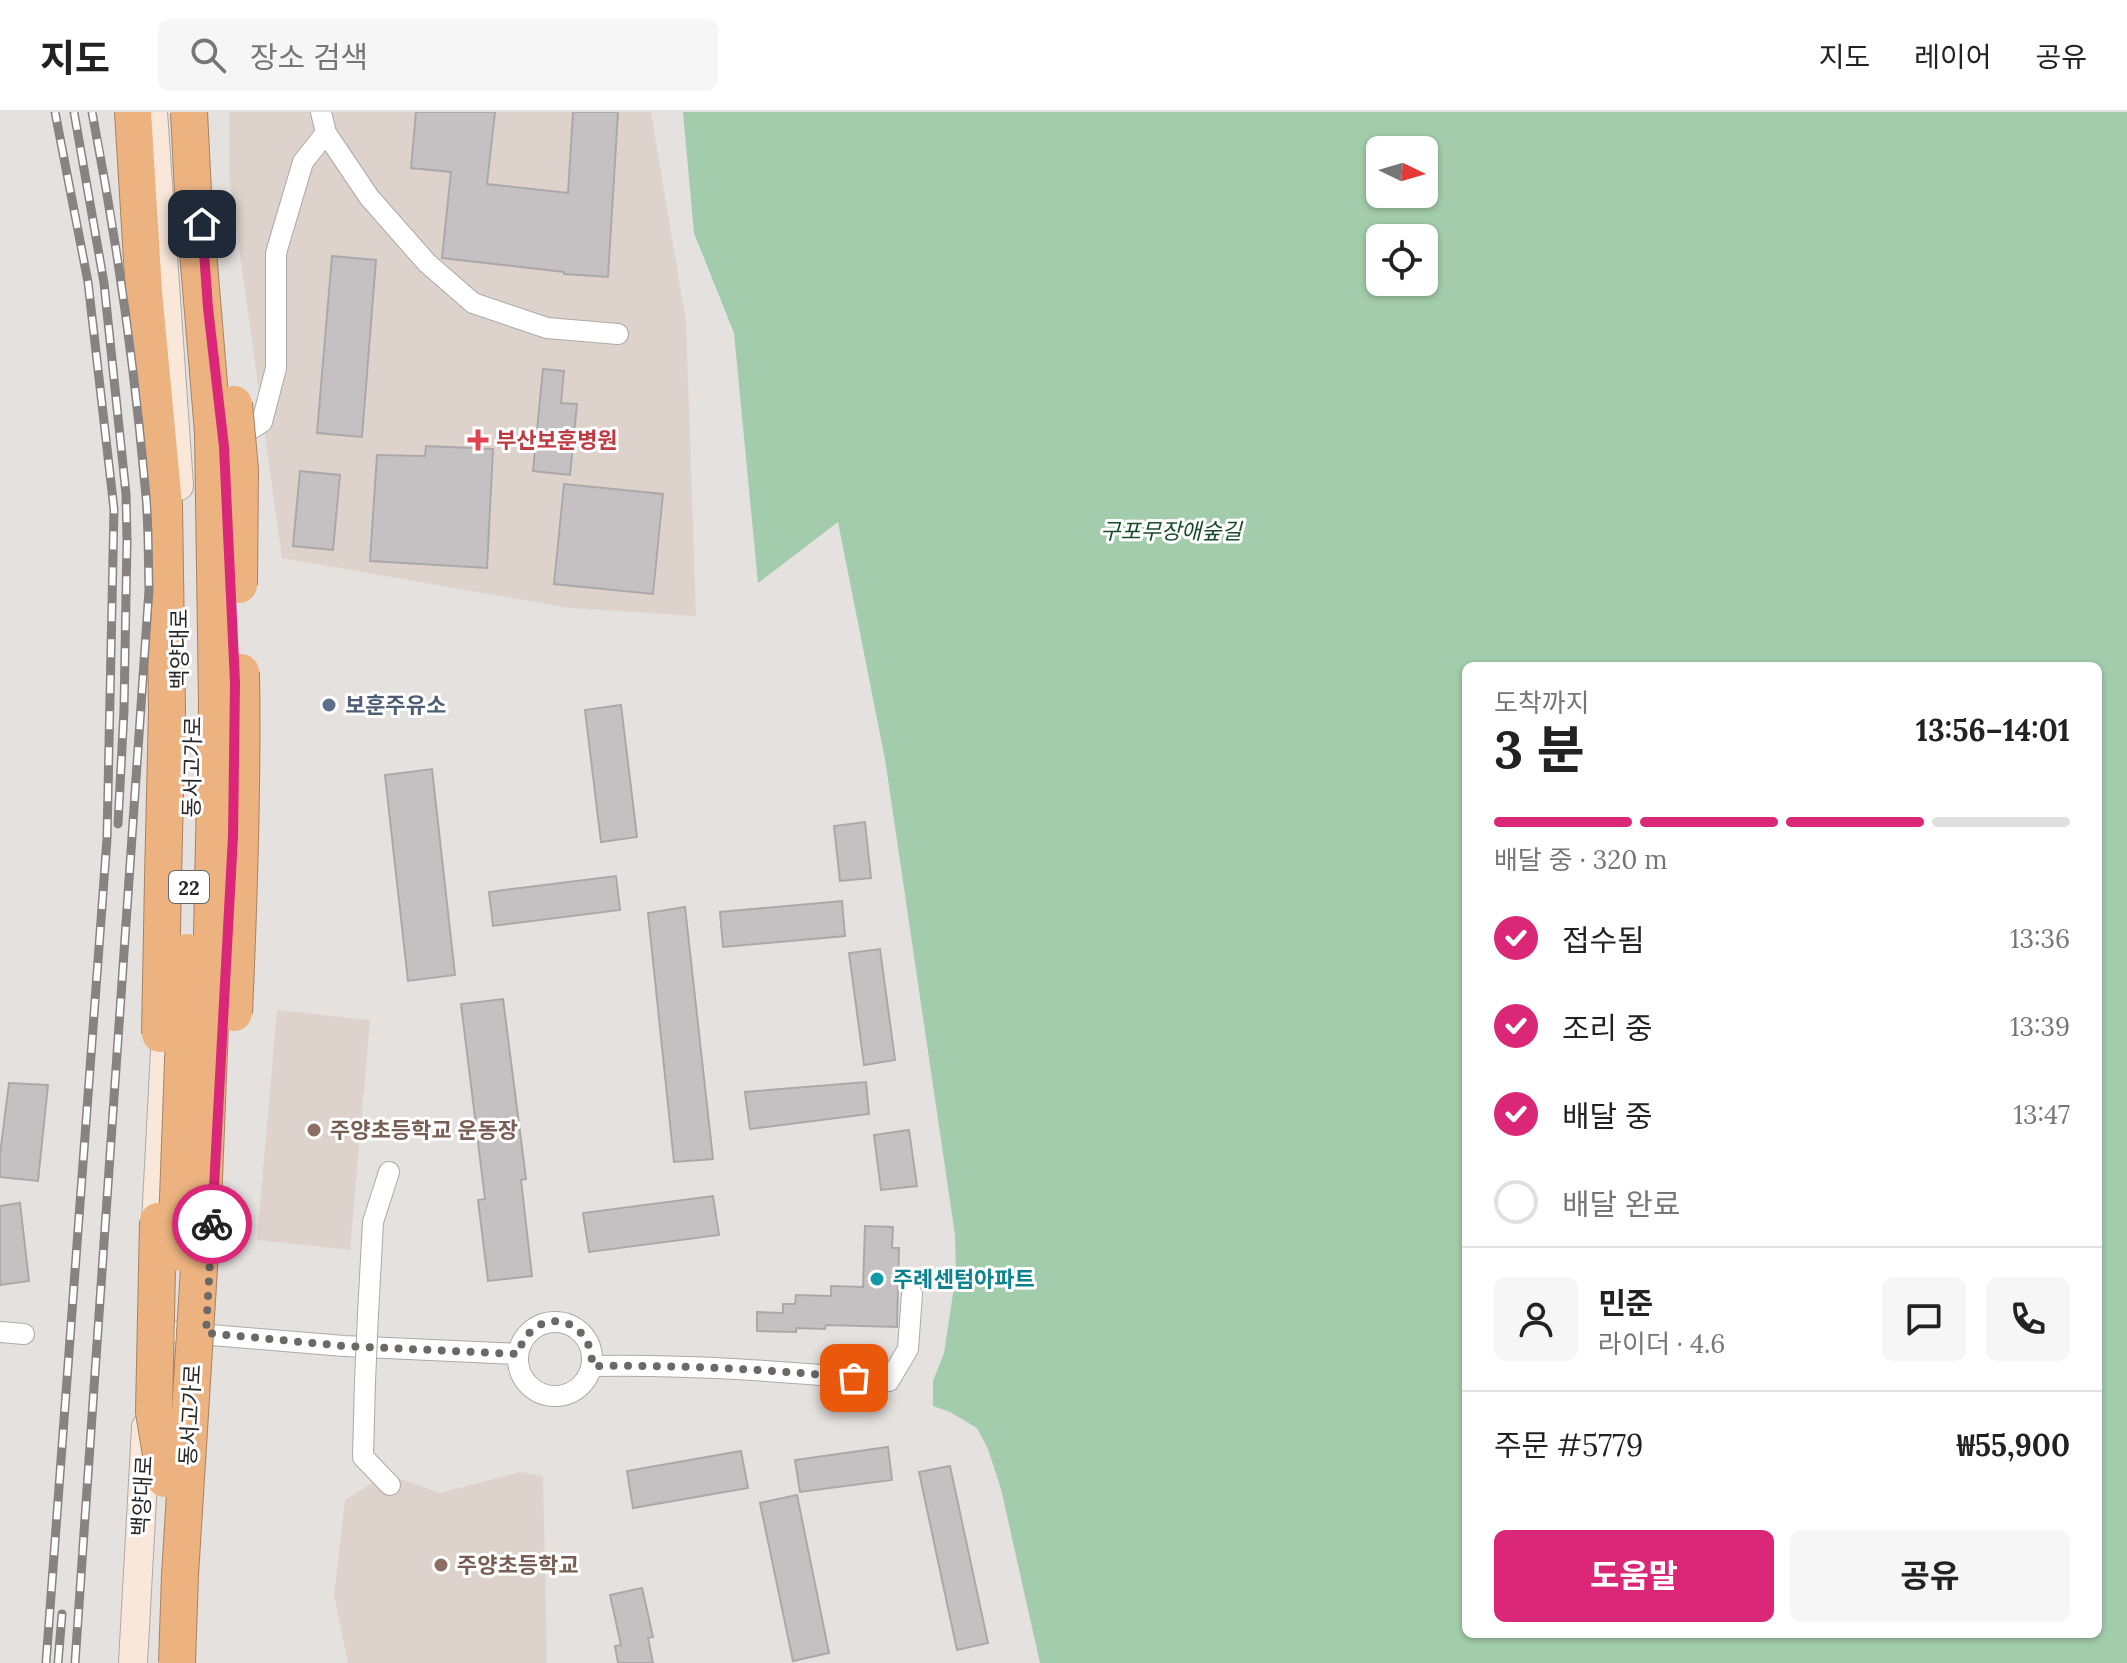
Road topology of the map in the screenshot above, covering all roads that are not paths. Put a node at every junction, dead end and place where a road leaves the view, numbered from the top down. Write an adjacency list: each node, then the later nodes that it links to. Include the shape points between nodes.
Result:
1 (133, 112): 20 (highway, bridge, via 164,504 167,710 154,1412)
2 (153, 112): 14 (main road, 백양대로, via 179,477 179,703)
3 (166, 112): 20 (highway, 동서고가로 / 22, bridge, via 193,499 193,778)
4 (189, 112): 12 (highway, 동서고가로 / 22, bridge, via 213,432 217,704)
5 (195, 112): 10 (main road, via 205,279)
6 (209, 112): 12 (highway, bridge, via 240,469 242,752 229,1107)
7 (321, 112): 8 (street)
8 (326, 133): 9 (street, via 369,197 427,263 473,303 547,328); 10 (street, via 303,162 276,253 276,368 262,422)
9 (618, 334)
10 (224, 447): 16 (main road, via 235,683 233,836)
11 (389, 1172): 21 (street, bridge, via 373,1222 363,1457)
12 (203, 1204): 24 (highway, 동서고가로 / 22, bridge)
13 (912, 1294): 19 (street, via 908,1349 889,1381 799,1372)
14 (151, 1330): 16 (street); 22 (main road, 백양대로)
15 (0, 1332): 17 (street)
16 (206, 1333): 18 (street); 25 (main road)
17 (24, 1334)
18 (518, 1354): 19 (street, via 522,1377 551,1396 573,1392); 19 (street, via 535,1327 556,1321 580,1330 592,1353)
19 (592, 1366)
20 (165, 1479): 23 (highway, 동서고가로 / 22)
21 (390, 1485)
22 (133, 1663)
23 (154, 1663)
24 (177, 1663)
25 (185, 1663)

